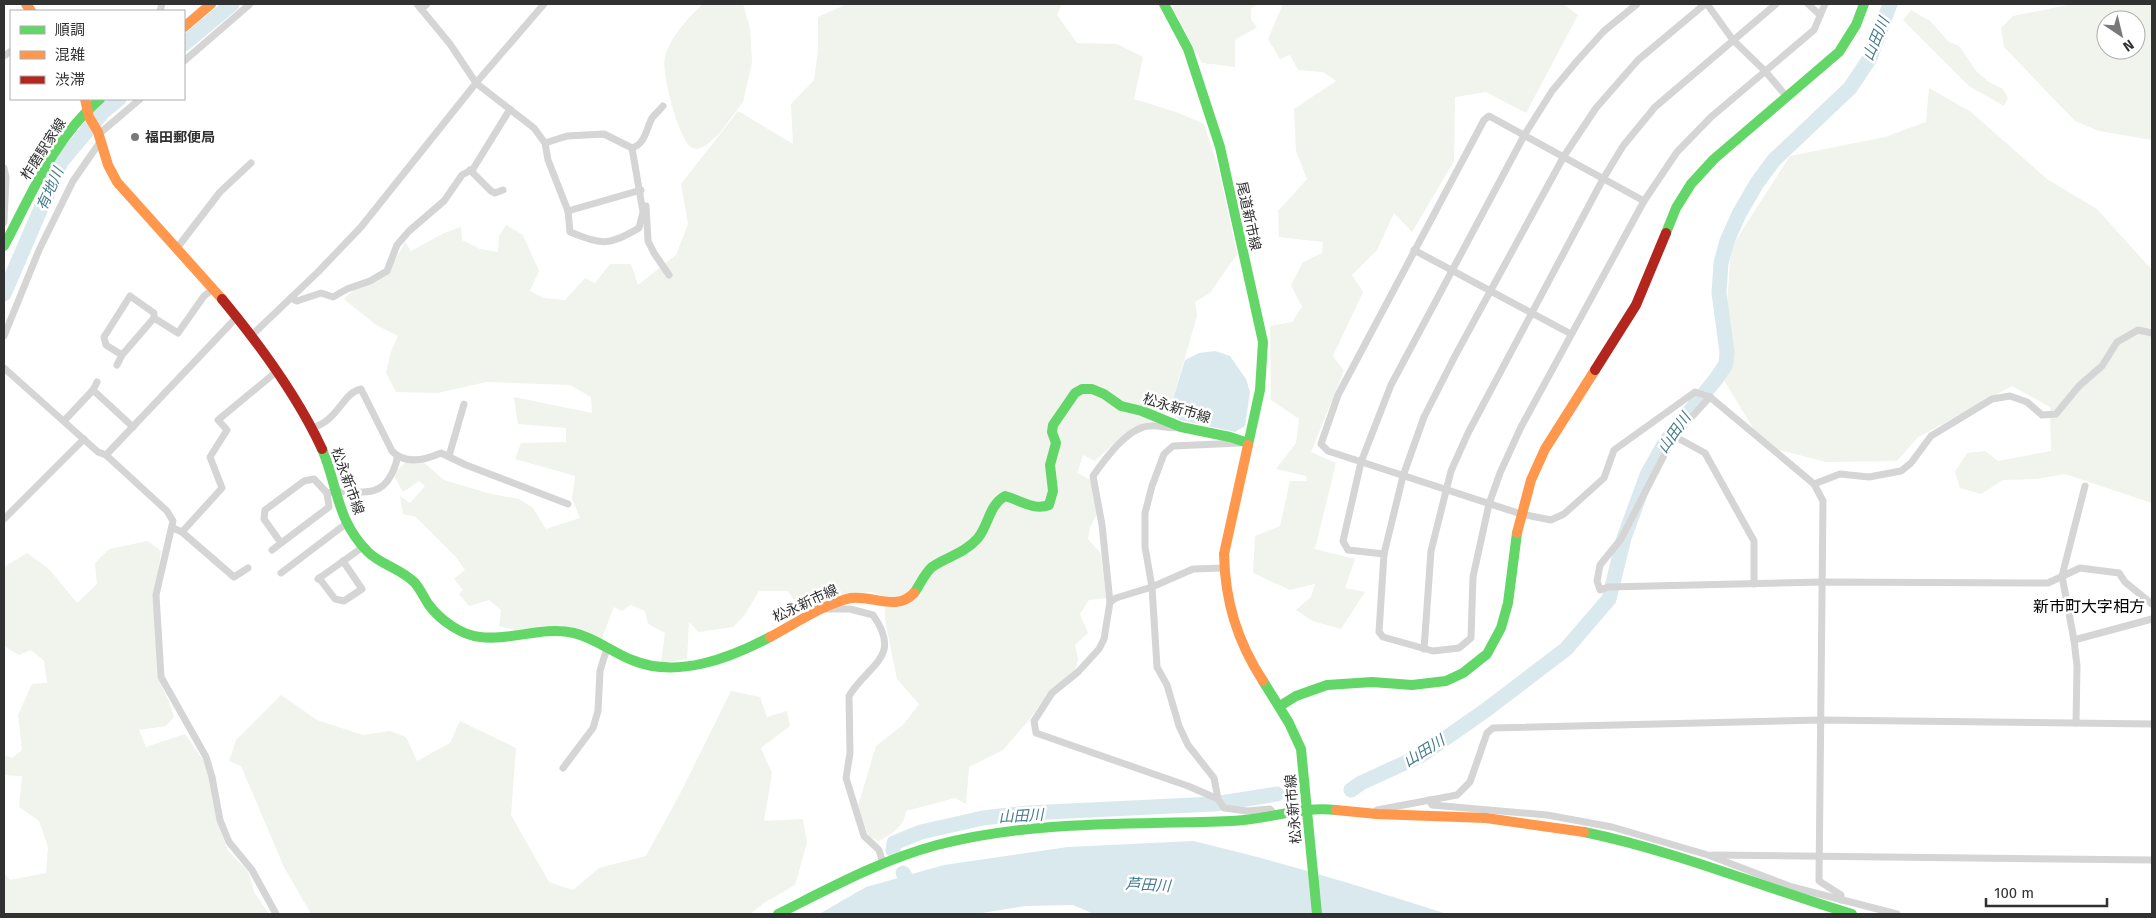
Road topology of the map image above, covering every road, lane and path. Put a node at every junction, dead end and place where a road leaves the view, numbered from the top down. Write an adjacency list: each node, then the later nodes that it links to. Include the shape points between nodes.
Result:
1 (211, 4): 14 (main road)
2 (250, 4): 16 (street)
3 (427, 4): 12 (street)
4 (544, 4): 18 (street)
5 (1164, 4): 69 (main road, 尾道新市線, via 1188,49 1220,147 1263,342 1260,390)
6 (1637, 4): 25 (street, via 1604,31 1577,61 1552,91)
7 (1706, 4): 15 (street); 29 (street, via 1638,60 1615,84)
8 (1776, 4): 15 (street)
9 (1808, 4): 13 (street)
10 (1825, 4): 13 (street)
11 (1864, 4): 19 (main road, via 1856,25 1839,52)
12 (419, 7): 18 (street, via 450,44)
13 (1820, 15): 17 (street, via 1814,30)
14 (185, 26)
15 (1733, 40): 17 (street); 33 (street, via 1655,107 1623,146)
16 (185, 60)
17 (1765, 71): 19 (street); 36 (street, via 1711,117 1677,152)
18 (476, 83): 24 (street); 47 (street, via 362,226)
19 (1788, 97): 81 (main road, via 1714,159 1691,184 1676,208 1636,305 1545,449)
20 (99, 100): 23 (main road, 柞磨駅家線)
21 (139, 100): 26 (street)
22 (664, 106): 28 (street, via 652,118 647,134 638,146)
23 (87, 108): 26 (main road, 松永新市線); 39 (main road, 柞磨駅家線, via 51,157)
24 (510, 109): 27 (street, via 534,128); 32 (street)
25 (1525, 134): 29 (street); 42 (street, via 1490,116 1484,120); 43 (street)
26 (99, 138): 41 (main road, 松永新市線, via 116,181); 53 (street, via 73,181 39,250)
27 (545, 143): 28 (street, via 567,136 604,134); 37 (street, via 548,160)
28 (632, 148): 34 (street)
29 (1564, 156): 33 (street); 46 (street)
30 (250, 162): 41 (street, via 220,192)
31 (4, 168): 38 (street)
32 (470, 170): 35 (street, via 490,191); 47 (street, via 462,175 444,201 397,245 387,271 333,297 320,293 297,301)
33 (1604, 179): 36 (street); 48 (street)
34 (639, 189): 37 (street); 37 (street, via 643,212 639,228 620,239 598,243 570,232); 44 (street, via 644,191 648,241)
35 (503, 190)
36 (1644, 201): 52 (street)
37 (568, 211)
38 (4, 222)
39 (6, 231): 40 (main road, 柞磨駅家線)
40 (4, 246)
41 (177, 248): 45 (main road, 松永新市線)
42 (1414, 250): 43 (street); 73 (street, via 1338,394 1321,444 1328,451)
43 (1453, 271): 46 (street); 73 (street, via 1391,385)
44 (669, 274)
45 (212, 290): 49 (street, via 204,296 178,333); 50 (main road, 松永新市線)
46 (1490, 291): 48 (street); 74 (street, via 1424,417)
47 (291, 298): 54 (street)
48 (1531, 313): 52 (street); 77 (street, via 1468,433 1451,471)
49 (154, 318): 55 (street); 55 (street, via 154,313 130,296 104,337 106,345)
50 (236, 318): 54 (main road, 松永新市線); 64 (street)
51 (2152, 333): 75 (street, via 2138,330 2117,342 2102,366 2079,386 2056,414 2042,415 2027,402 2010,396 1992,399 1931,436 1901,471 1869,477 1840,474)
52 (1571, 334): 80 (street, via 1521,427)
53 (4, 336)
54 (250, 336): 58 (main road, 松永新市線)
55 (122, 355): 56 (street)
56 (116, 365)
57 (4, 368): 63 (street)
58 (276, 372): 66 (main road, 松永新市線); 85 (street, via 218,420 226,430 210,457 222,488)
59 (97, 382): 60 (street)
60 (92, 390): 63 (street); 64 (street)
61 (1710, 396): 67 (street); 75 (street); 81 (street, via 1695,392 1614,450 1604,478 1564,514 1551,520)
62 (464, 404): 71 (street)
63 (64, 421): 68 (street)
64 (133, 427): 70 (street)
65 (1181, 427): 69 (main road, 松永新市線); 98 (street, via 1173,429 1158,425 1136,429 1106,456 1092,476 1102,524); 100 (main road, 松永新市線, via 1121,406 1092,389 1082,389 1075,393 1053,425 1056,443 1050,465 1053,491 1049,505 1036,508 1005,496 997,499 983,532 955,556 929,570 910,598 890,604 848,598)
66 (311, 428): 72 (street, via 331,418 354,390 361,389); 78 (main road, 松永新市線, via 323,450)
67 (1674, 436): 96 (street, via 1705,453 1754,540); 96 (street, via 1621,539 1600,566 1597,581 1600,590 1608,587)
68 (84, 439): 70 (street); 82 (street)
69 (1248, 443): 92 (main road, 松永新市線); 97 (street, via 1183,444 1164,454 1146,513 1145,547)
70 (106, 455): 84 (street, via 167,511)
71 (449, 456): 72 (street, via 441,453 417,460); 79 (street)
72 (397, 457): 78 (street, via 384,487 367,492)
73 (1361, 462): 74 (street); 89 (street, via 1343,542 1348,550)
74 (1403, 476): 77 (street); 89 (street)
75 (1814, 484): 95 (street, via 1823,501)
76 (2084, 486): 94 (street)
77 (1447, 490): 80 (street); 104 (street, via 1431,551)
78 (331, 492): 83 (main road, 松永新市線); 86 (street, via 330,507); 86 (street, via 314,479 304,482 265,510 264,519)
79 (568, 504)
80 (1489, 504): 81 (street); 104 (street, via 1473,577 1471,638 1459,648)
81 (1521, 514): 105 (main road, via 1514,543 1508,604 1501,628 1487,654 1476,665 1446,682 1327,685 1296,696)
82 (4, 519)
83 (347, 523): 87 (main road, 松永新市線); 93 (street)
84 (173, 528): 85 (street); 120 (street, via 156,595 162,677 206,757 220,820 229,842 252,870)
85 (182, 532): 91 (street, via 234,577)
86 (281, 543): 88 (street)
87 (363, 548): 90 (street); 103 (main road, 松永新市線, via 380,564 416,583 440,618 476,637 552,630 576,634)
88 (272, 550)
89 (1384, 554): 104 (street, via 1379,632 1383,637)
90 (343, 561): 90 (street, via 319,579 335,599 344,601 362,589)
91 (248, 568)
92 (1223, 568): 97 (street, via 1193,569); 105 (main road, 松永新市線, via 1226,596 1238,637)
93 (281, 573)
94 (2062, 576): 95 (street, via 2048,583); 99 (street, via 2080,568 2119,574); 102 (street)
95 (1822, 582): 96 (street); 106 (street)
96 (1754, 584)
97 (1152, 587): 98 (street); 110 (street, via 1157,667 1167,685 1188,745 1214,778)
98 (1110, 602): 110 (street, via 1104,639 1099,649 1052,693 1034,721 1036,733)
99 (2152, 604)
100 (824, 608): 103 (main road, 松永新市線, via 734,656 706,662 680,666 636,662); 118 (street, via 873,615 886,641 879,663 849,696 850,753 846,778 864,836 879,850)
101 (2152, 619): 102 (street)
102 (2074, 640): 107 (street)
103 (607, 648): 109 (street, via 600,671 598,711 592,728)
104 (1424, 649)
105 (1280, 706): 112 (main road, 松永新市線, via 1298,742)
106 (1820, 720): 107 (street); 111 (street, via 1493,728 1487,734 1470,782 1457,795); 116 (street)
107 (2076, 723): 108 (street)
108 (2152, 724)
109 (563, 768)
110 (1218, 799): 114 (street, via 1224,808 1270,809)
111 (1429, 800): 113 (street, via 1377,810); 115 (street, via 1432,805 1547,816 1612,827)
112 (1306, 809): 113 (main road); 114 (main road); 122 (main road, 松永新市線)
113 (1374, 814): 123 (main road, via 1497,819 1631,842 1804,901)
114 (1274, 815): 118 (main road, via 1244,821 1010,831 957,840)
115 (1708, 855): 116 (street); 119 (street, via 1792,887)
116 (1819, 856): 117 (street); 119 (street, via 1819,880 1841,895)
117 (2152, 860)
118 (883, 863): 121 (main road)
119 (1841, 900): 124 (street)
120 (276, 914)
121 (778, 914)
122 (1317, 914)
123 (1852, 914)
124 (1897, 914)

